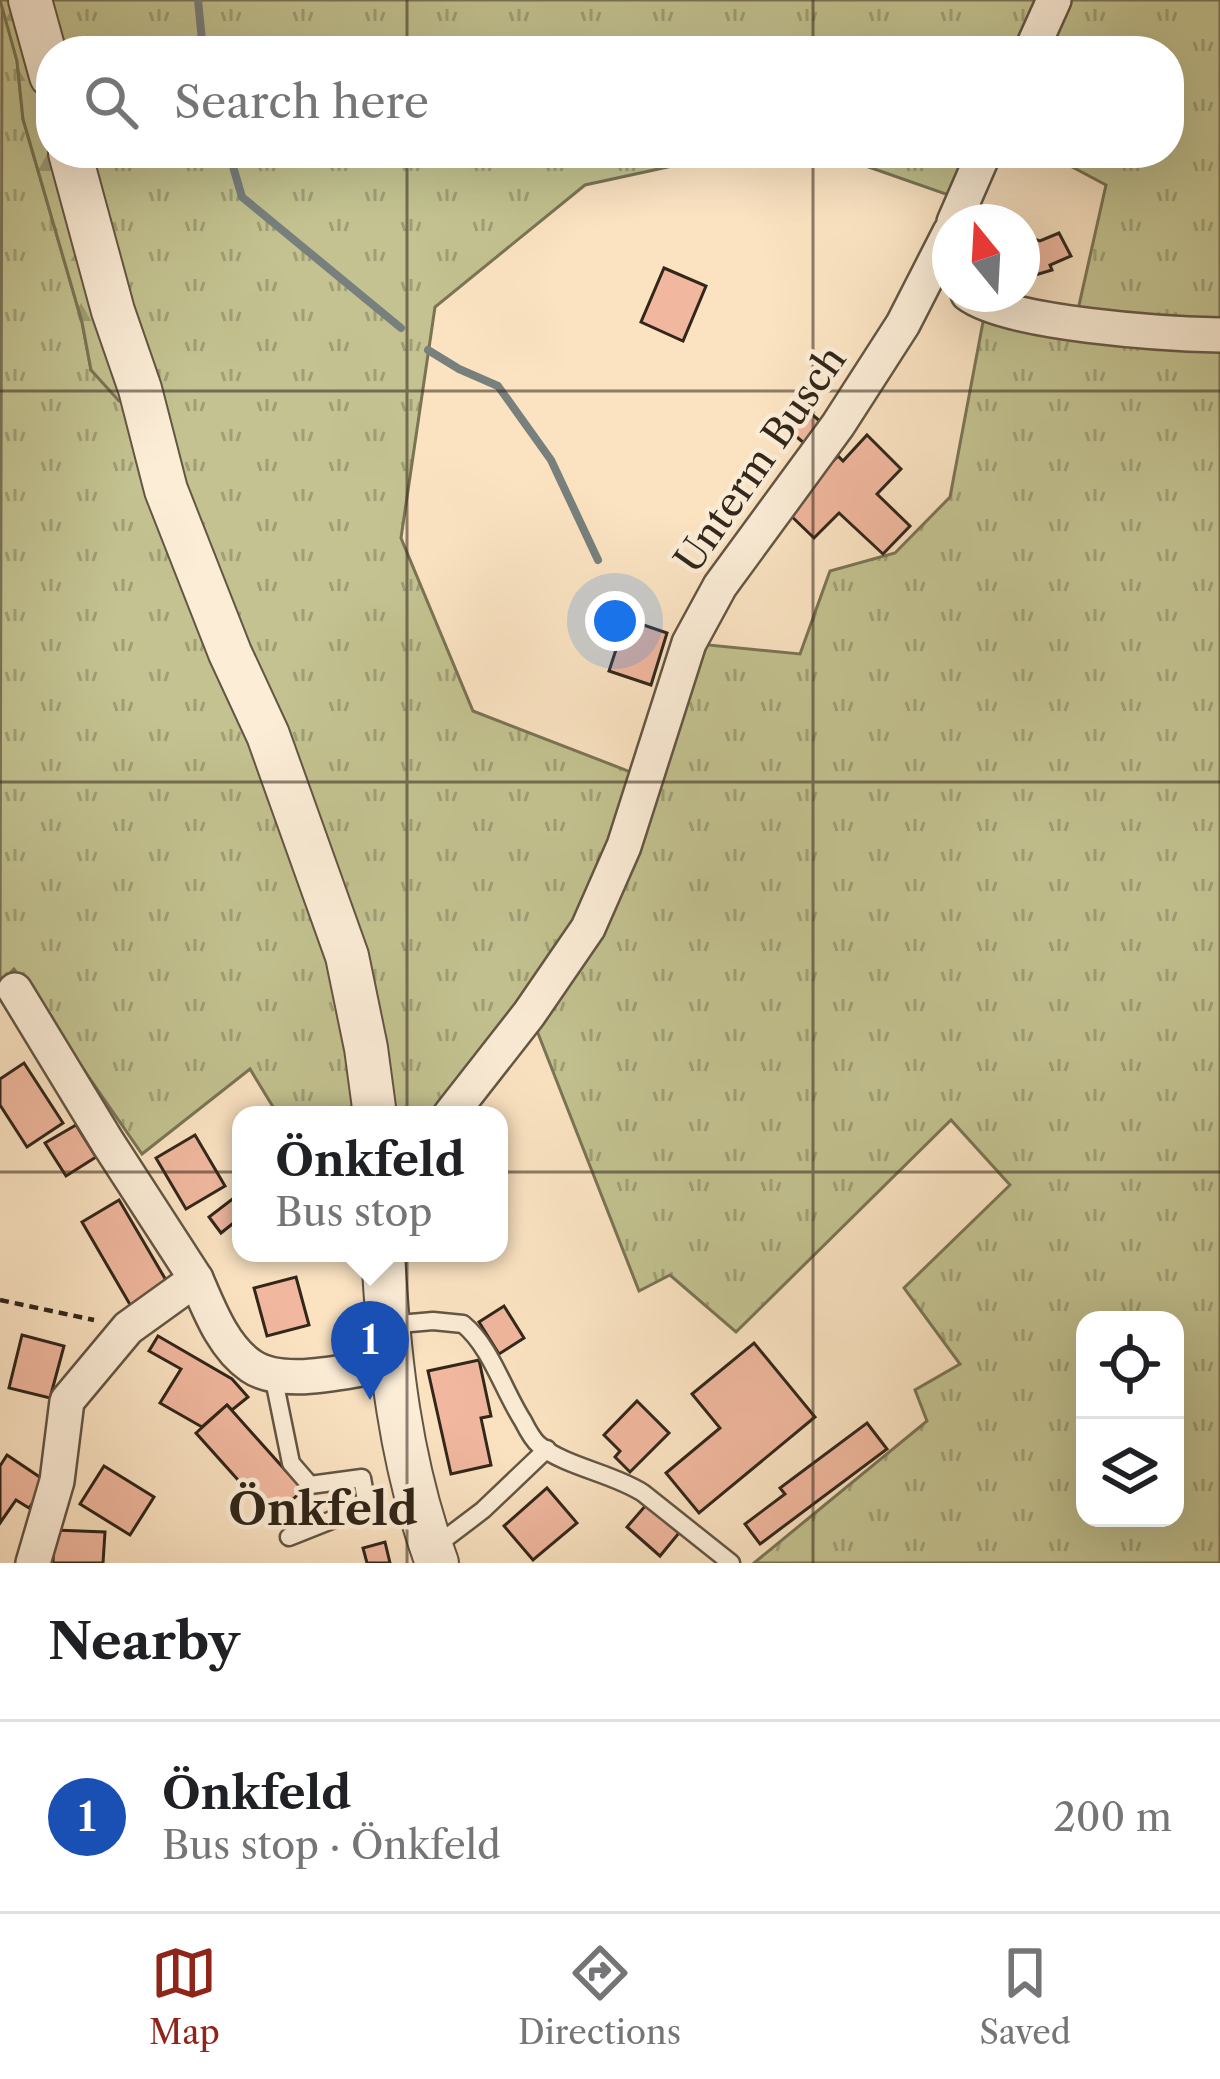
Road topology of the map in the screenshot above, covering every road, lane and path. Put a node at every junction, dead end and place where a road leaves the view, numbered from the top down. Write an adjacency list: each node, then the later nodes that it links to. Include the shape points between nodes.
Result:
1 (30, 0): 3 (street)
2 (1054, 0): 4 (street)
3 (40, 36)
4 (1038, 36)
5 (74, 168): 12 (street, via 166,490 268,735 347,956)
6 (978, 168): 7 (street, Unterm Busch)
7 (965, 204)
8 (932, 274): 13 (street, Unterm Busch, via 838,425 720,586 689,643 624,845 588,928)
9 (1016, 312): 10 (street)
10 (1220, 335)
11 (15, 990): 15 (street)
12 (374, 1106)
13 (457, 1106)
14 (384, 1262): 18 (street)
15 (196, 1279): 17 (street); 19 (street, via 230,1343 248,1364)
16 (0, 1300): 17 (path)
17 (128, 1328): 23 (street, via 67,1401 57,1481)
18 (389, 1344): 19 (street, via 310,1376); 20 (lane, via 463,1324); 22 (street, via 410,1475)
19 (273, 1375): 21 (lane, via 291,1463 310,1484 362,1478 367,1506)
20 (547, 1449): 22 (lane); 24 (lane, via 631,1485)
21 (289, 1537)
22 (435, 1556)
23 (33, 1563)
24 (731, 1563)

